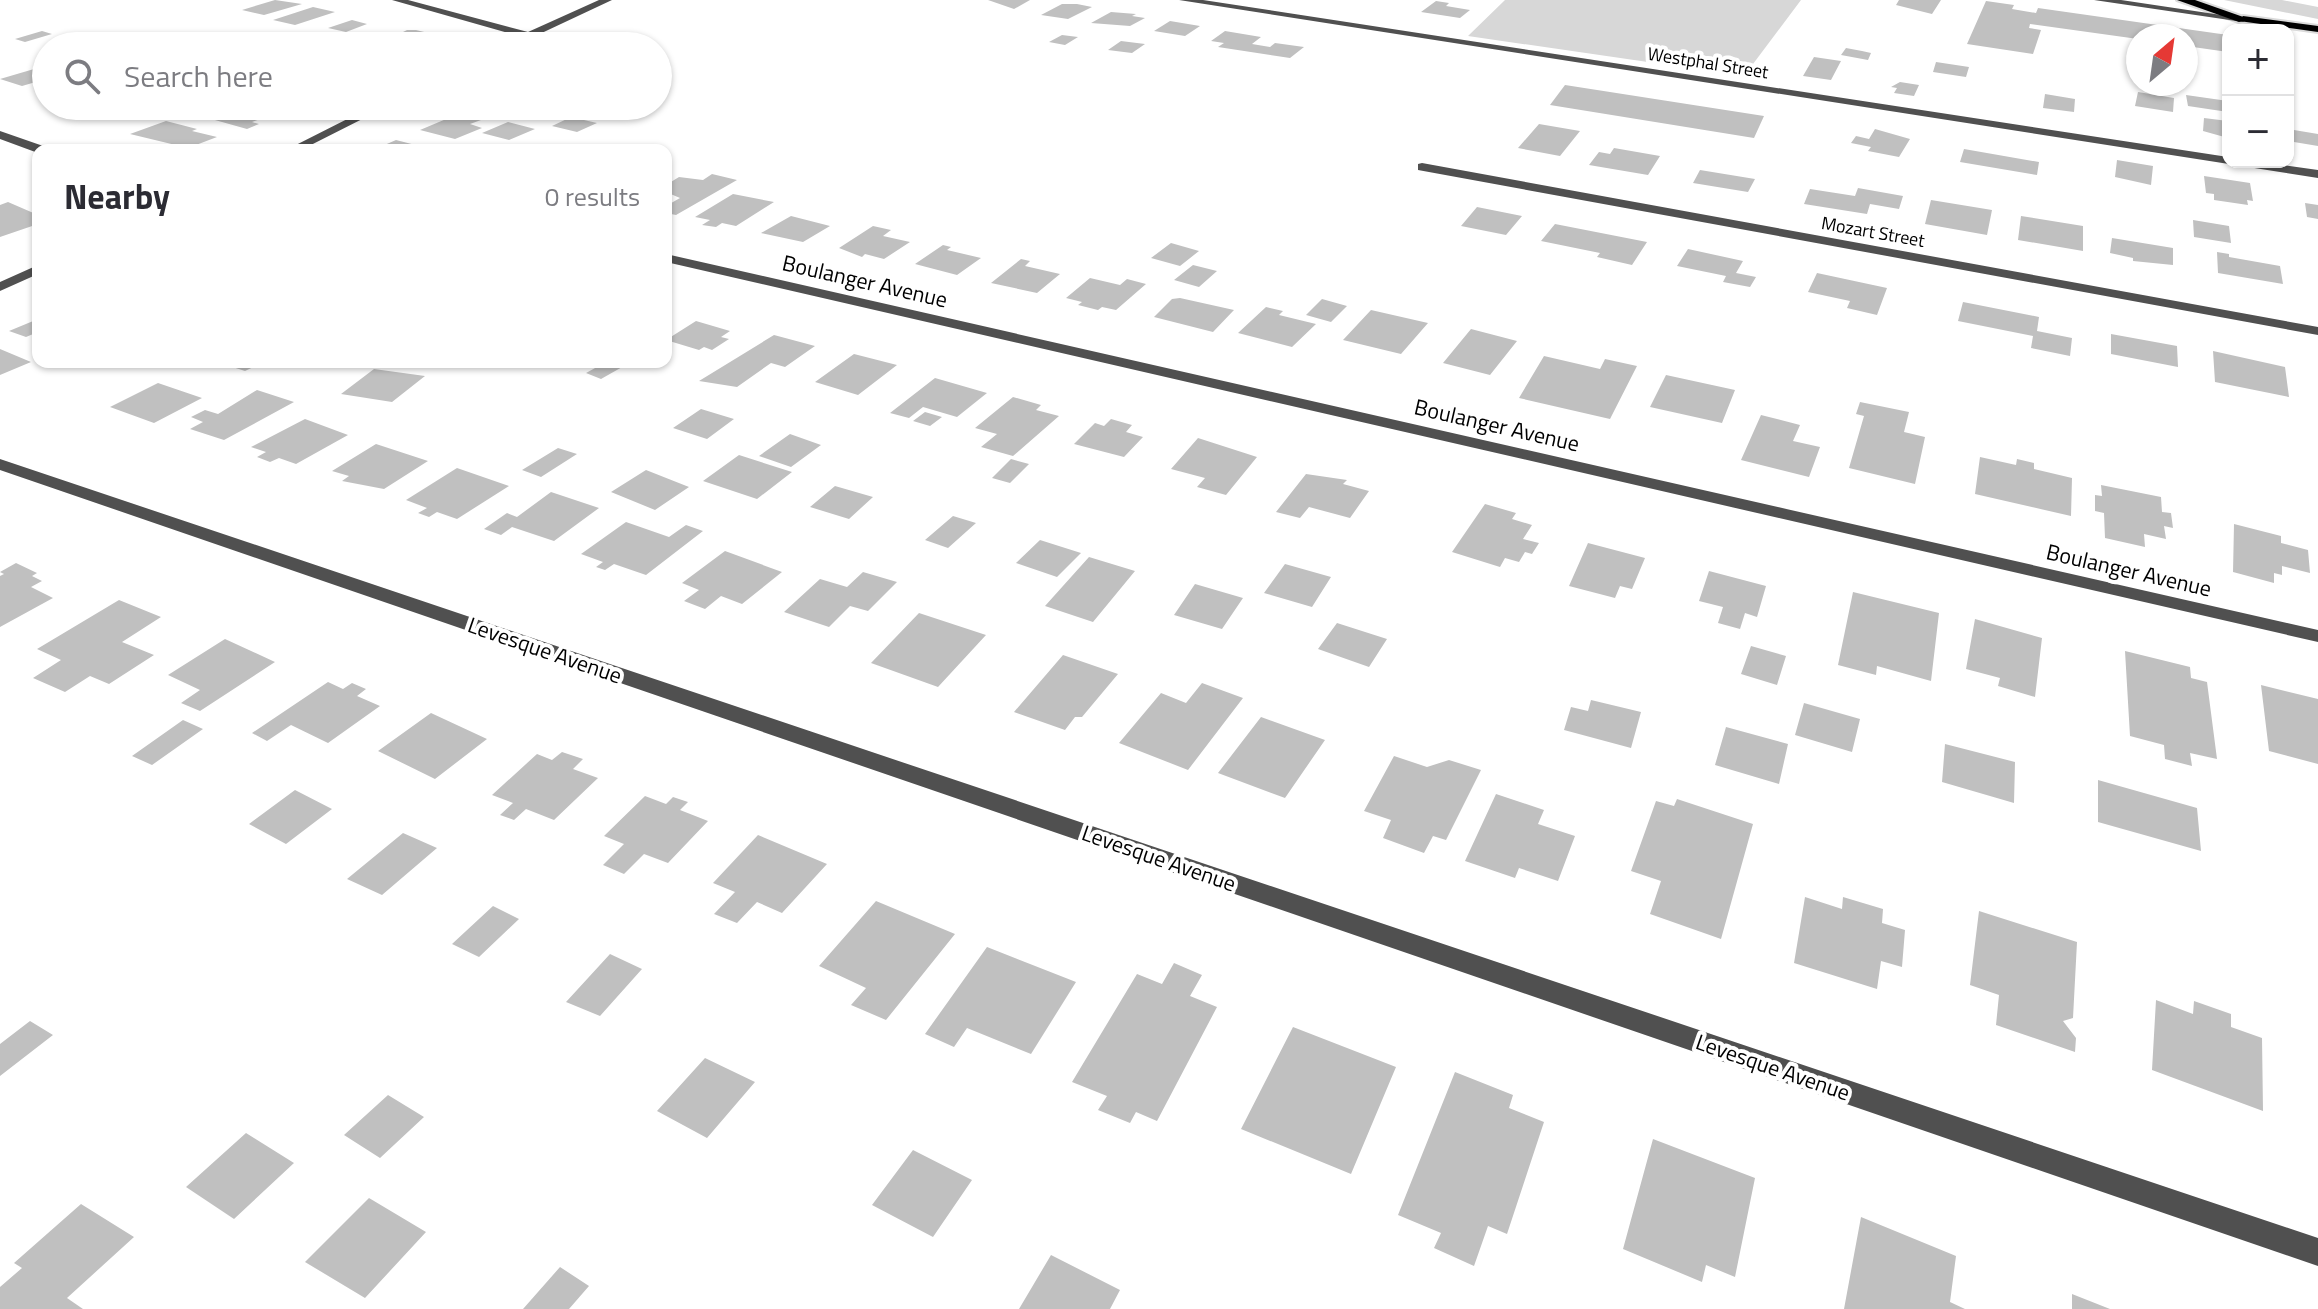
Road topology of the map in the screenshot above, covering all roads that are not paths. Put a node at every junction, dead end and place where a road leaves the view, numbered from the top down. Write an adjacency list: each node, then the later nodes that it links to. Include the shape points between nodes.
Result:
1 (397, 0): 8 (street)
2 (607, 0): 9 (street)
3 (1184, 0): 14 (street, Westphal Street)
4 (2099, 0): 6 (street)
5 (2183, 0): 6 (highway)
6 (2243, 19): 7 (main road)
7 (2318, 29)
8 (516, 32)
9 (534, 32)
10 (353, 120): 12 (street)
11 (0, 135): 13 (street)
12 (304, 144)
13 (32, 146)
14 (2222, 160)
15 (1422, 167): 21 (street, Mozart Street)
16 (2278, 168): 17 (street)
17 (2318, 174)
18 (672, 259): 23 (street, Boulanger Avenue)
19 (32, 272): 20 (street)
20 (0, 287)
21 (2318, 331)
22 (0, 464): 24 (street, Levesque Avenue)
23 (2318, 636)
24 (2318, 1252)

